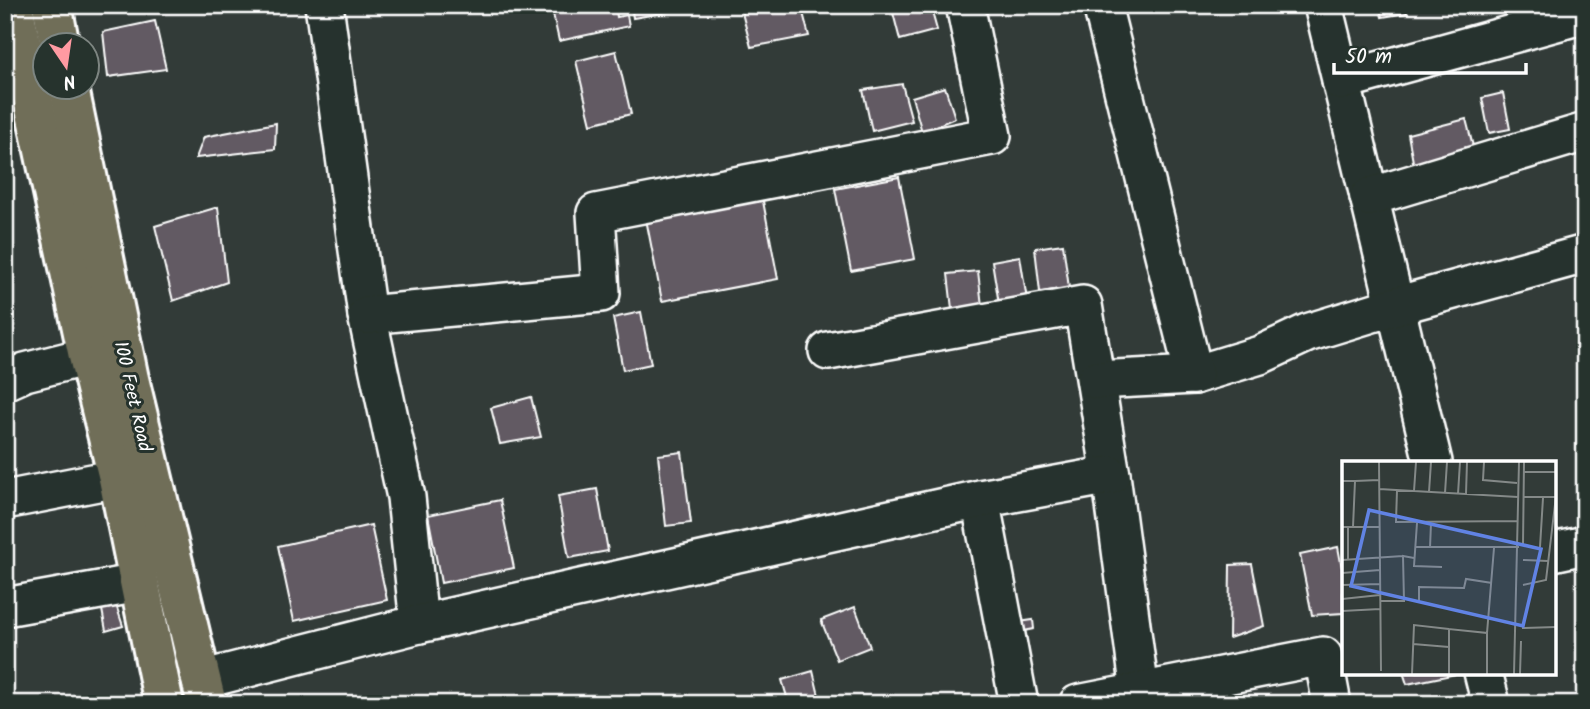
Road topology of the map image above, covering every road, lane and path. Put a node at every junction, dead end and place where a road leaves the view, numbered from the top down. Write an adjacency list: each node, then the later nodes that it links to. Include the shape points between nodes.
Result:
1 (13, 5): 17 (main road)
2 (52, 5): 8 (main road)
3 (324, 5): 15 (street)
4 (965, 5): 15 (street, via 992,136 596,213 601,293)
5 (1102, 5): 18 (street)
6 (1323, 5): 9 (street)
7 (1585, 14): 9 (street)
8 (57, 32)
9 (1341, 81): 12 (street)
10 (72, 102): 32 (main road, 100 Feet Road, via 129,379)
11 (1585, 132): 12 (street)
12 (1369, 197): 14 (street)
13 (1585, 254): 14 (street)
14 (1395, 306): 18 (street); 21 (street)
15 (367, 315): 30 (street, via 406,496)
16 (828, 351): 19 (street, via 1083,305)
17 (88, 356): 20 (street); 23 (main road)
18 (1194, 375): 19 (street)
19 (1096, 380): 22 (street)
20 (5, 381)
21 (1433, 461)
22 (1111, 475): 24 (street); 33 (street)
23 (118, 478): 25 (street); 28 (main road)
24 (980, 499): 30 (street); 35 (street)
25 (5, 500)
26 (1585, 544): 27 (street)
27 (1555, 552)
28 (139, 583): 29 (street); 34 (main road)
29 (5, 607)
30 (419, 624): 32 (street)
31 (1484, 674): 38 (street)
32 (204, 692)
33 (1140, 692): 36 (street); 37 (street, via 1323,656)
34 (164, 704)
35 (1019, 704)
36 (1078, 704)
37 (1332, 704)
38 (1491, 704)

